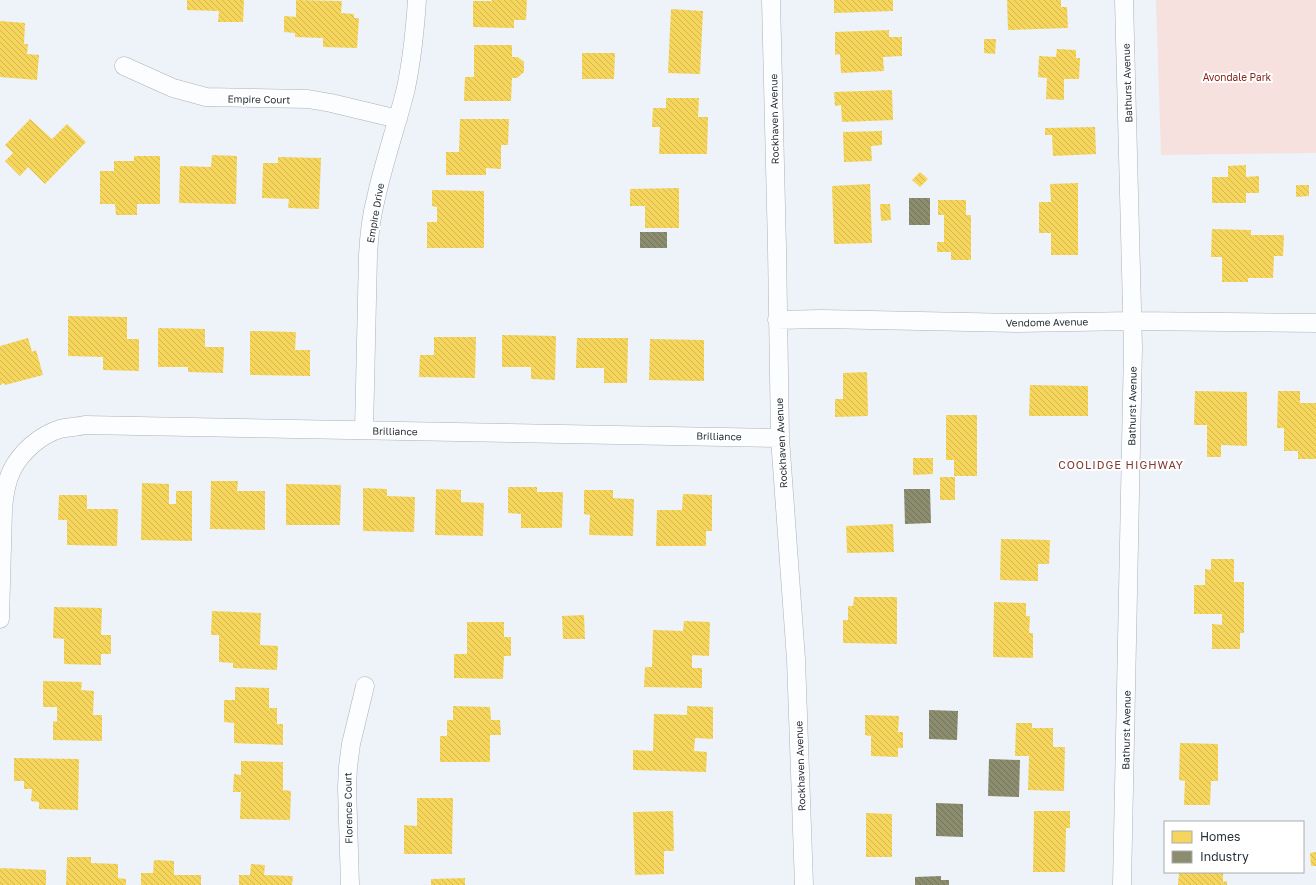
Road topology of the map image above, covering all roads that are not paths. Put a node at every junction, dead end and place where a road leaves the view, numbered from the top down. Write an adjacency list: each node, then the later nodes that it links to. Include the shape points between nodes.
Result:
1 (416, 0): 5 (street, Empire Drive, via 408,76)
2 (771, 0): 6 (street, Rockhaven Avenue)
3 (1124, 0): 7 (street, Bathurst Avenue)
4 (124, 66): 5 (street, Empire Court, via 173,88 206,97 331,102)
5 (398, 120): 9 (street, Empire Drive, via 376,198 370,232)
6 (777, 320): 7 (street, Vendome Avenue, via 1017,323); 10 (street, Rockhaven Avenue)
7 (1133, 321): 8 (street, Vendome Avenue); 15 (street, Bathurst Avenue)
8 (1316, 323)
9 (364, 430): 10 (street, Brilliance); 11 (street, Brilliance, via 85,425 60,430 41,438 20,457 12,470 4,496)
10 (780, 438): 14 (street, Rockhaven Avenue, via 796,659)
11 (0, 619)
12 (365, 686): 13 (street, Florence Court, via 348,767)
13 (350, 885)
14 (804, 885)
15 (1122, 885)

